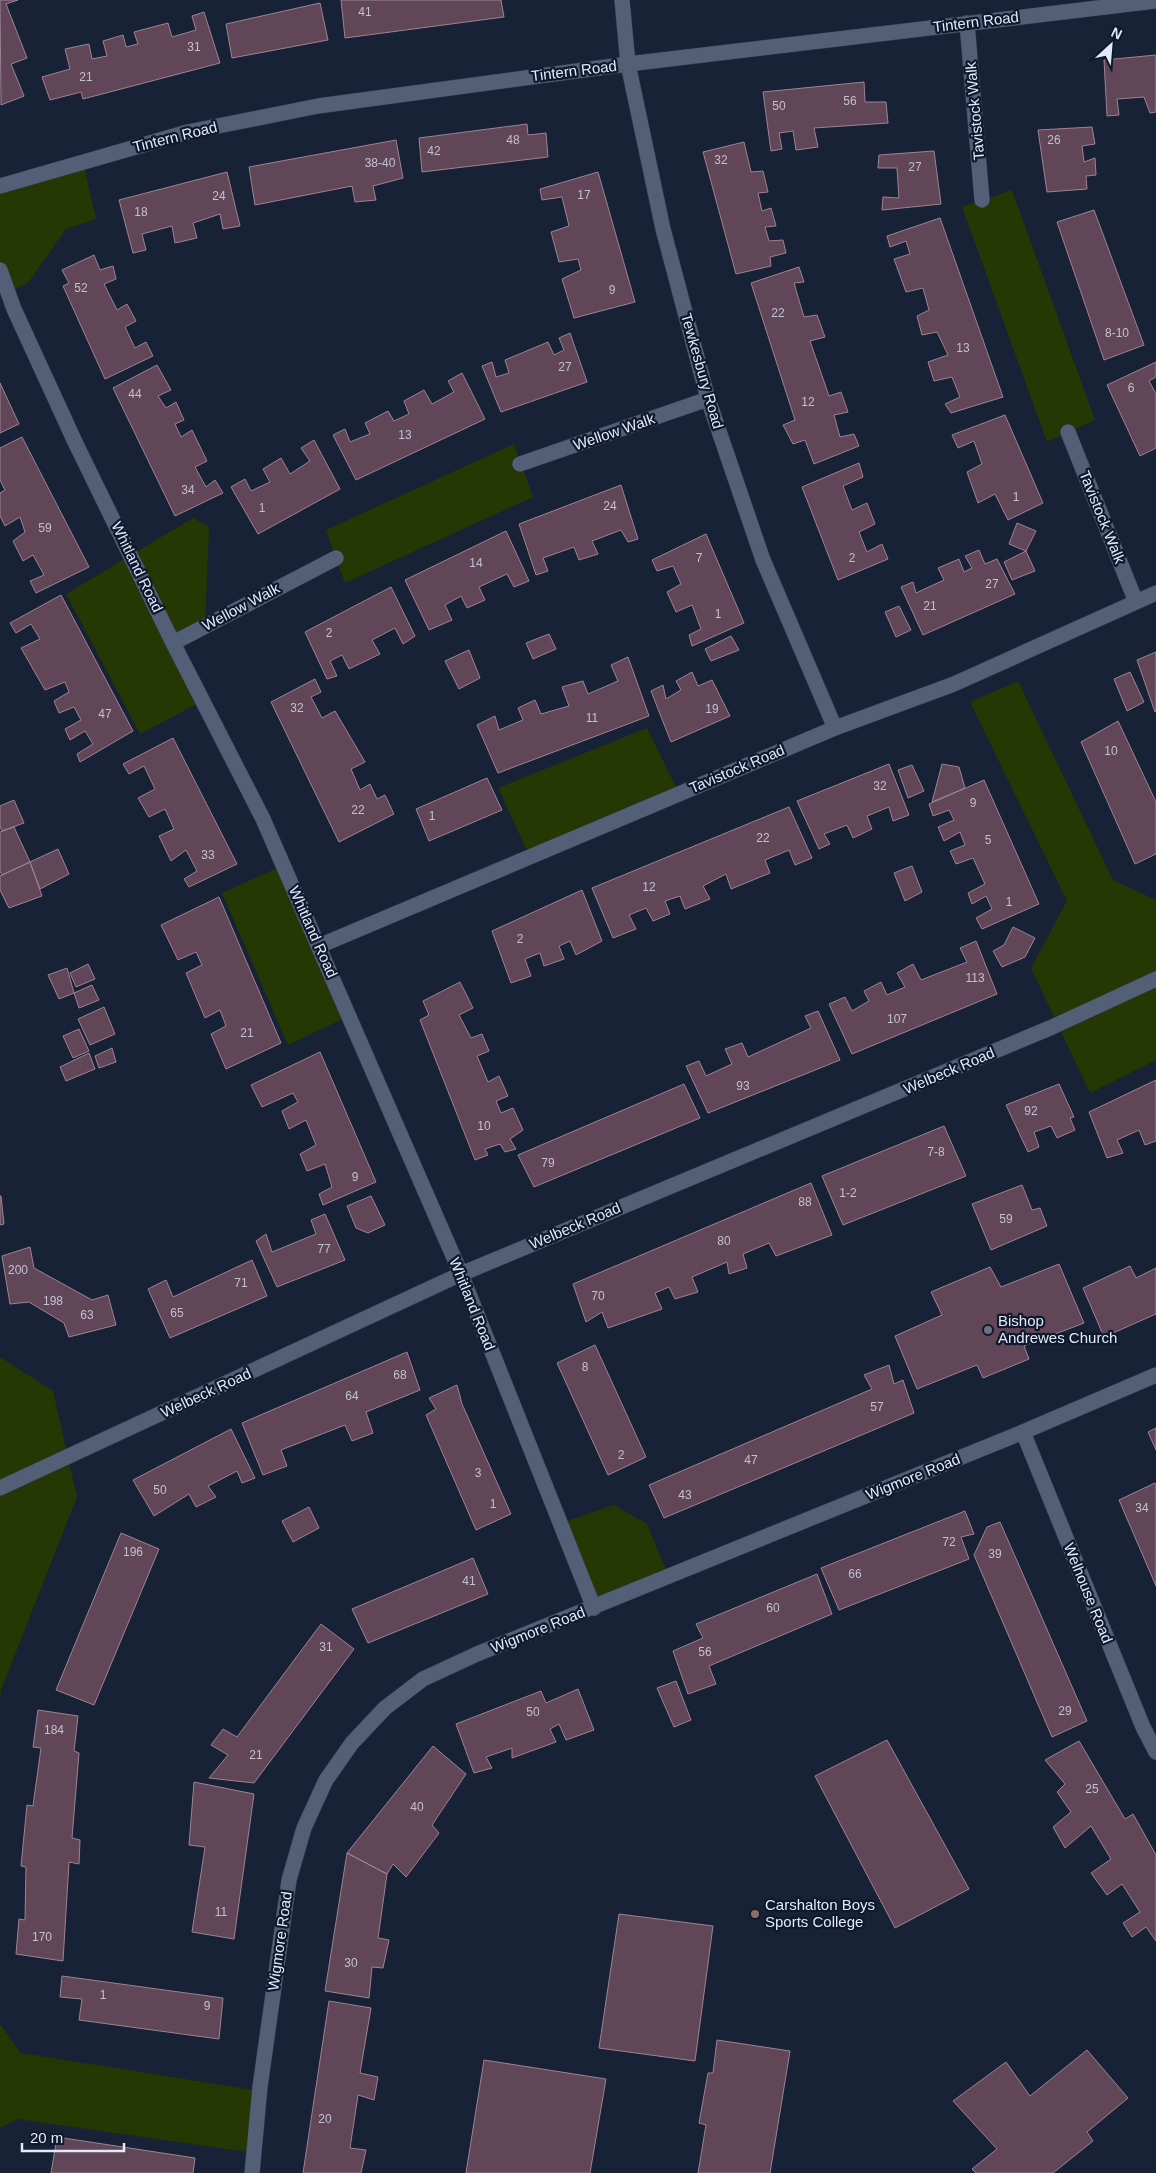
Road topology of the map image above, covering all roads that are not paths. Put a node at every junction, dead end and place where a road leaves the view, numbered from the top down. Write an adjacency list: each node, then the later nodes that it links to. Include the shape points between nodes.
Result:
1 (622, 0): 4 (street, Tewkesbury Road)
2 (1156, 2): 3 (street, Tintern Road)
3 (967, 22): 4 (street, Tintern Road); 6 (street, Tavistock Walk)
4 (628, 64): 5 (street, Tintern Road, via 309,108 188,132); 8 (street, Tewkesbury Road, via 663,229)
5 (0, 186)
6 (982, 200)
7 (0, 270): 14 (street, Whitland Road, via 14,309 75,442)
8 (708, 399): 10 (street, Wellow Walk); 15 (street, Tewkesbury Road, via 764,560)
9 (1068, 432): 13 (street, Tavistock Walk)
10 (520, 464)
11 (336, 558): 14 (street, Wellow Walk)
12 (1156, 592): 13 (street, Tavistock Road)
13 (1136, 602): 15 (street, Tavistock Road, via 954,684)
14 (173, 643): 16 (street, Whitland Road, via 263,819)
15 (834, 728): 16 (street, Tavistock Road)
16 (319, 946): 18 (street, Whitland Road)
17 (1156, 979): 18 (street, Welbeck Road, via 996,1050)
18 (461, 1274): 21 (street, Welbeck Road); 22 (street, Whitland Road)
19 (1156, 1375): 20 (street, Wigmore Road)
20 (1023, 1432): 22 (street, Wigmore Road); 23 (street, Welhouse Road)
21 (0, 1488)
22 (594, 1608): 24 (street, Wigmore Road, via 423,1678 385,1708 365,1729 326,1780 304,1828 289,1880 260,2087)
23 (1156, 1752)
24 (252, 2173)

